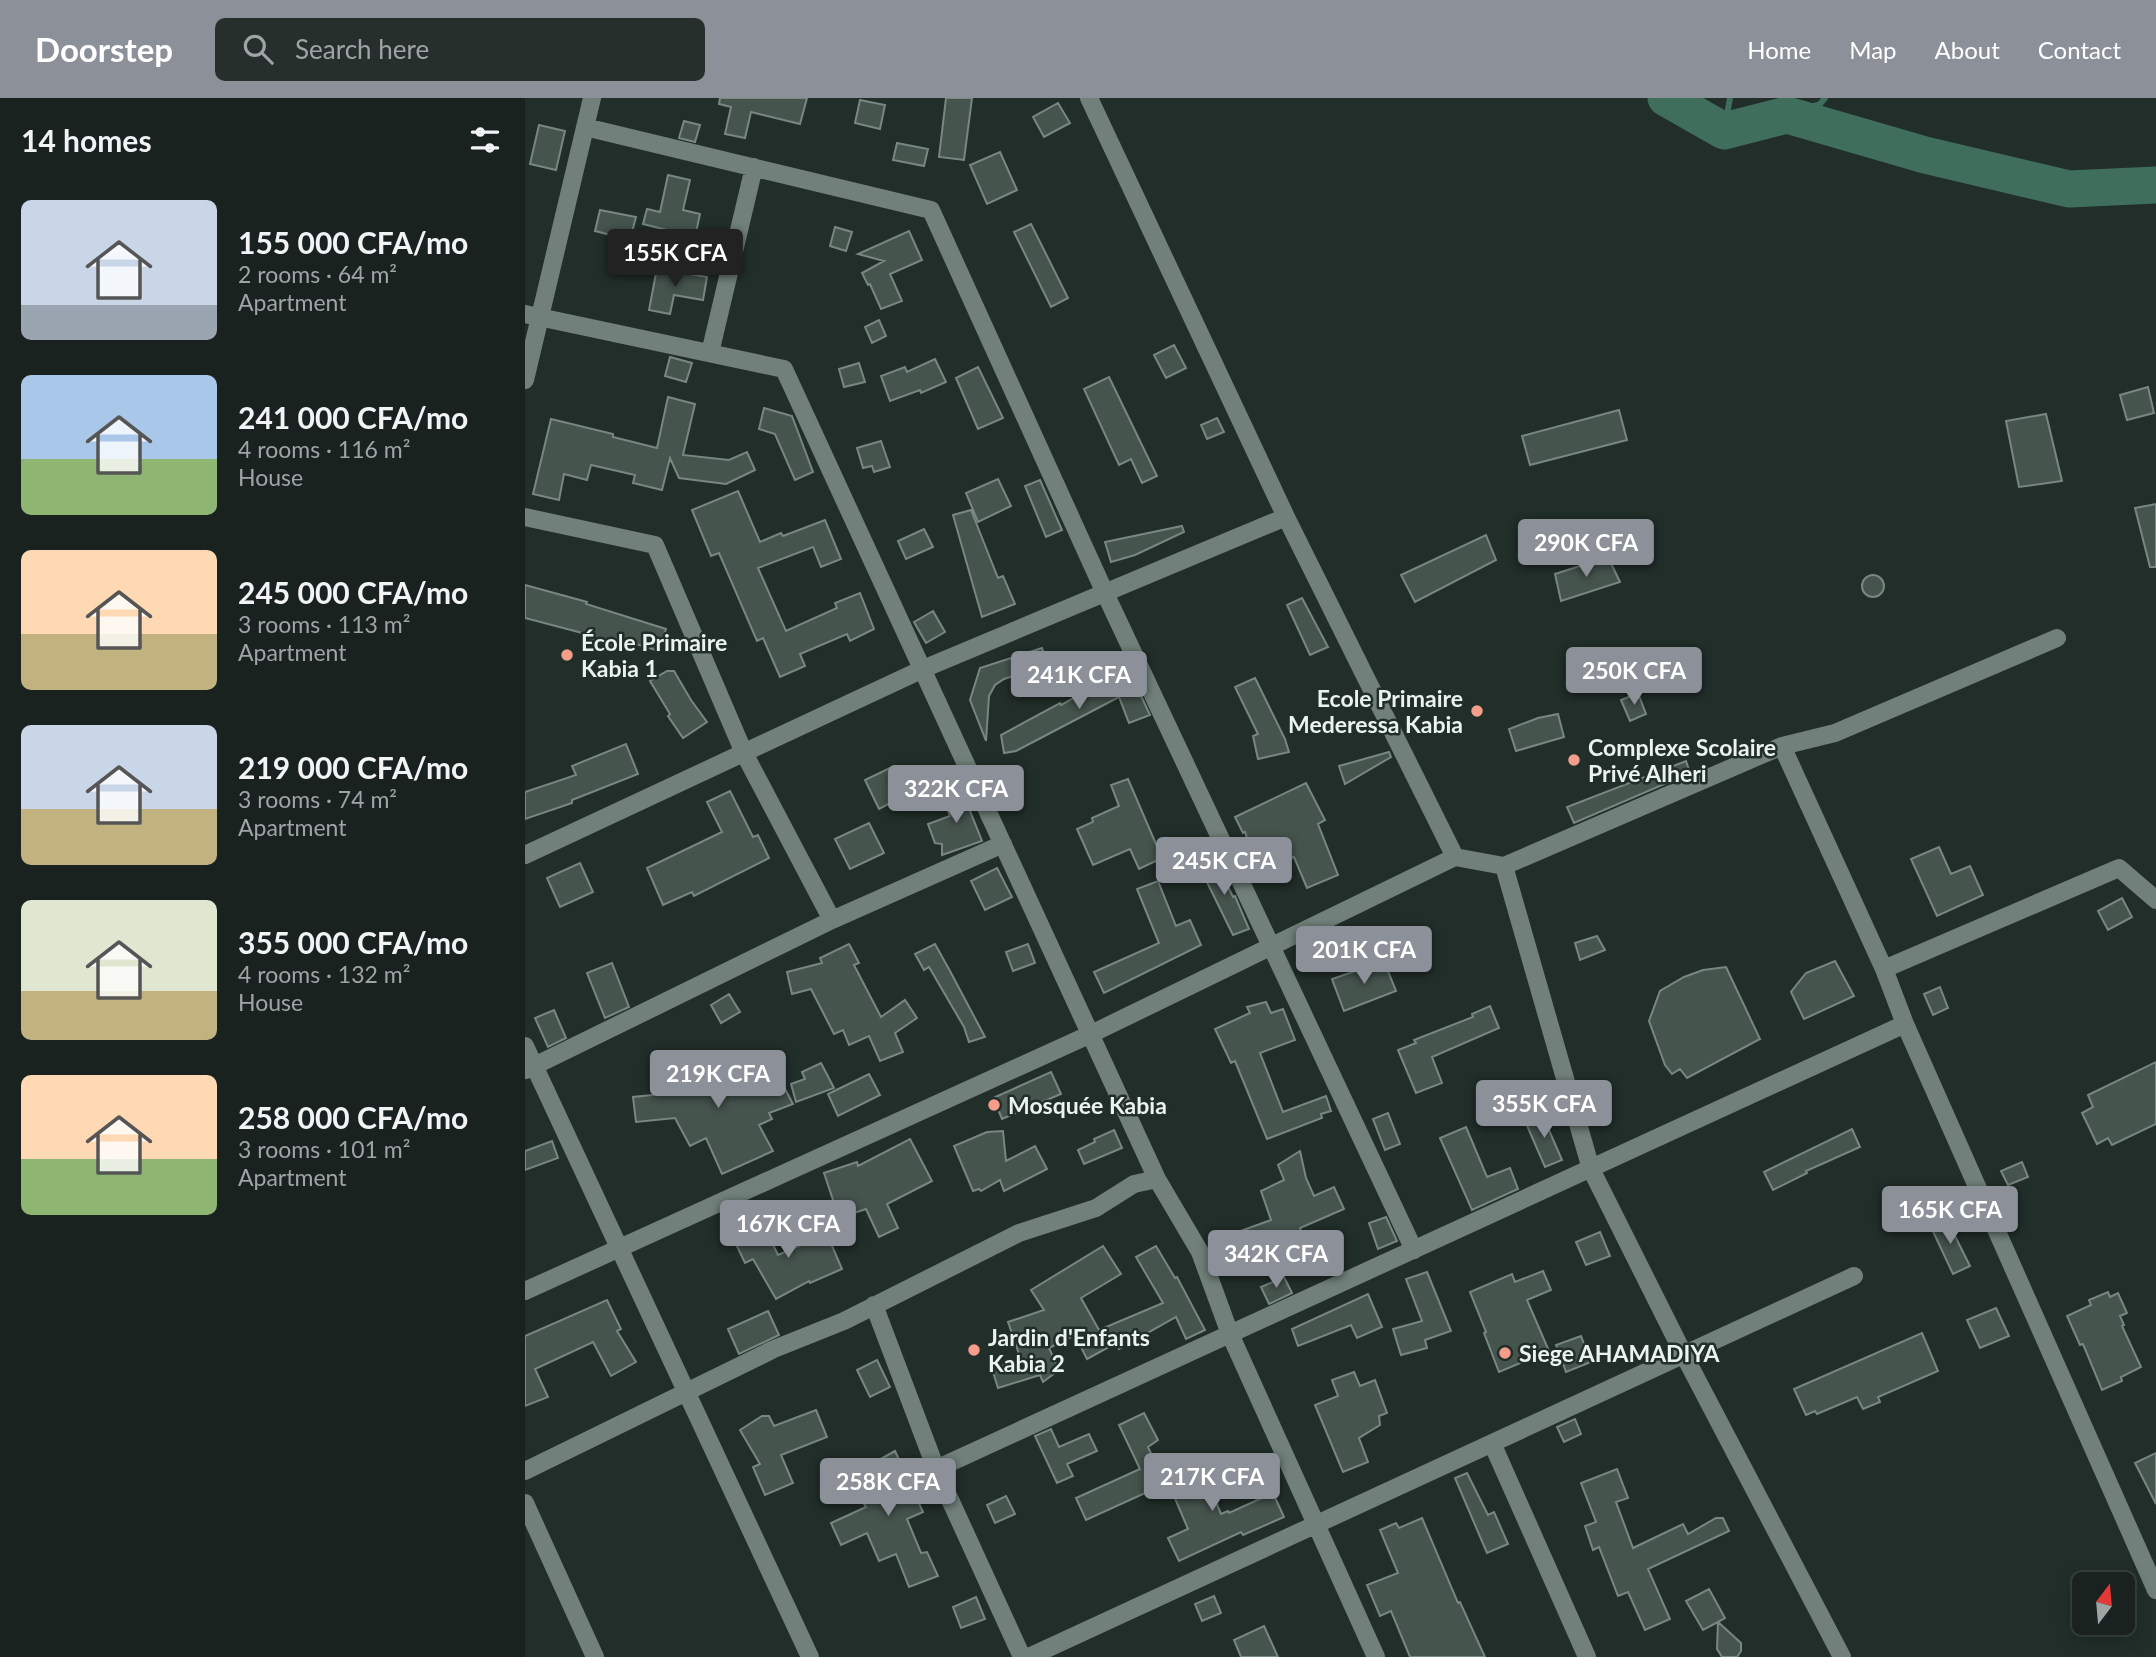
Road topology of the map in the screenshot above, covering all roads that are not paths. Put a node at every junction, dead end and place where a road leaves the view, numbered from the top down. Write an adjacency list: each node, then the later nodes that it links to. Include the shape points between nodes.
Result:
1 (592, 98): 3 (street)
2 (1089, 98): 9 (street)
3 (585, 127): 4 (street); 5 (street)
4 (754, 167): 6 (street); 10 (street, via 930,210)
5 (532, 315): 6 (street); 7 (street)
6 (710, 353): 12 (street, via 784,369)
7 (525, 380)
8 (525, 517): 14 (street, via 655,545)
9 (1286, 517): 10 (street); 17 (street)
10 (1105, 593): 12 (street); 21 (street)
11 (2057, 638): 13 (street, via 1835,733)
12 (923, 669): 14 (street); 15 (street)
13 (1782, 746): 18 (street); 22 (street)
14 (744, 753): 16 (street); 20 (street)
15 (1003, 844): 20 (street); 24 (street)
16 (525, 855)
17 (1455, 857): 18 (street); 21 (street)
18 (1504, 866): 27 (street)
19 (2156, 900): 22 (street, via 2119,868)
20 (832, 920): 26 (street)
21 (1271, 947): 24 (street); 30 (street)
22 (1884, 969): 23 (street)
23 (1905, 1024): 27 (street); 42 (street)
24 (1091, 1034): 28 (street); 29 (street)
25 (525, 1046): 26 (street)
26 (530, 1068): 29 (street)
27 (1591, 1169): 30 (street); 35 (street)
28 (1157, 1179): 33 (street, via 1135,1184 1096,1208 1019,1233); 34 (street, via 1200,1252)
29 (619, 1248): 32 (street); 36 (street)
30 (1414, 1250): 34 (street)
31 (1854, 1276): 35 (street)
32 (525, 1291)
33 (874, 1305): 36 (street); 38 (street)
34 (1230, 1334): 38 (street); 41 (street)
35 (1685, 1355): 37 (street); 49 (street)
36 (687, 1393): 39 (street); 44 (street)
37 (1492, 1443): 41 (street); 48 (street)
38 (936, 1469): 45 (street)
39 (525, 1471)
40 (525, 1503): 43 (street)
41 (1317, 1524): 46 (street); 47 (street)
42 (2156, 1590)
43 (595, 1657)
44 (810, 1657)
45 (1022, 1657)
46 (1029, 1657)
47 (1376, 1657)
48 (1587, 1657)
49 (1842, 1657)

